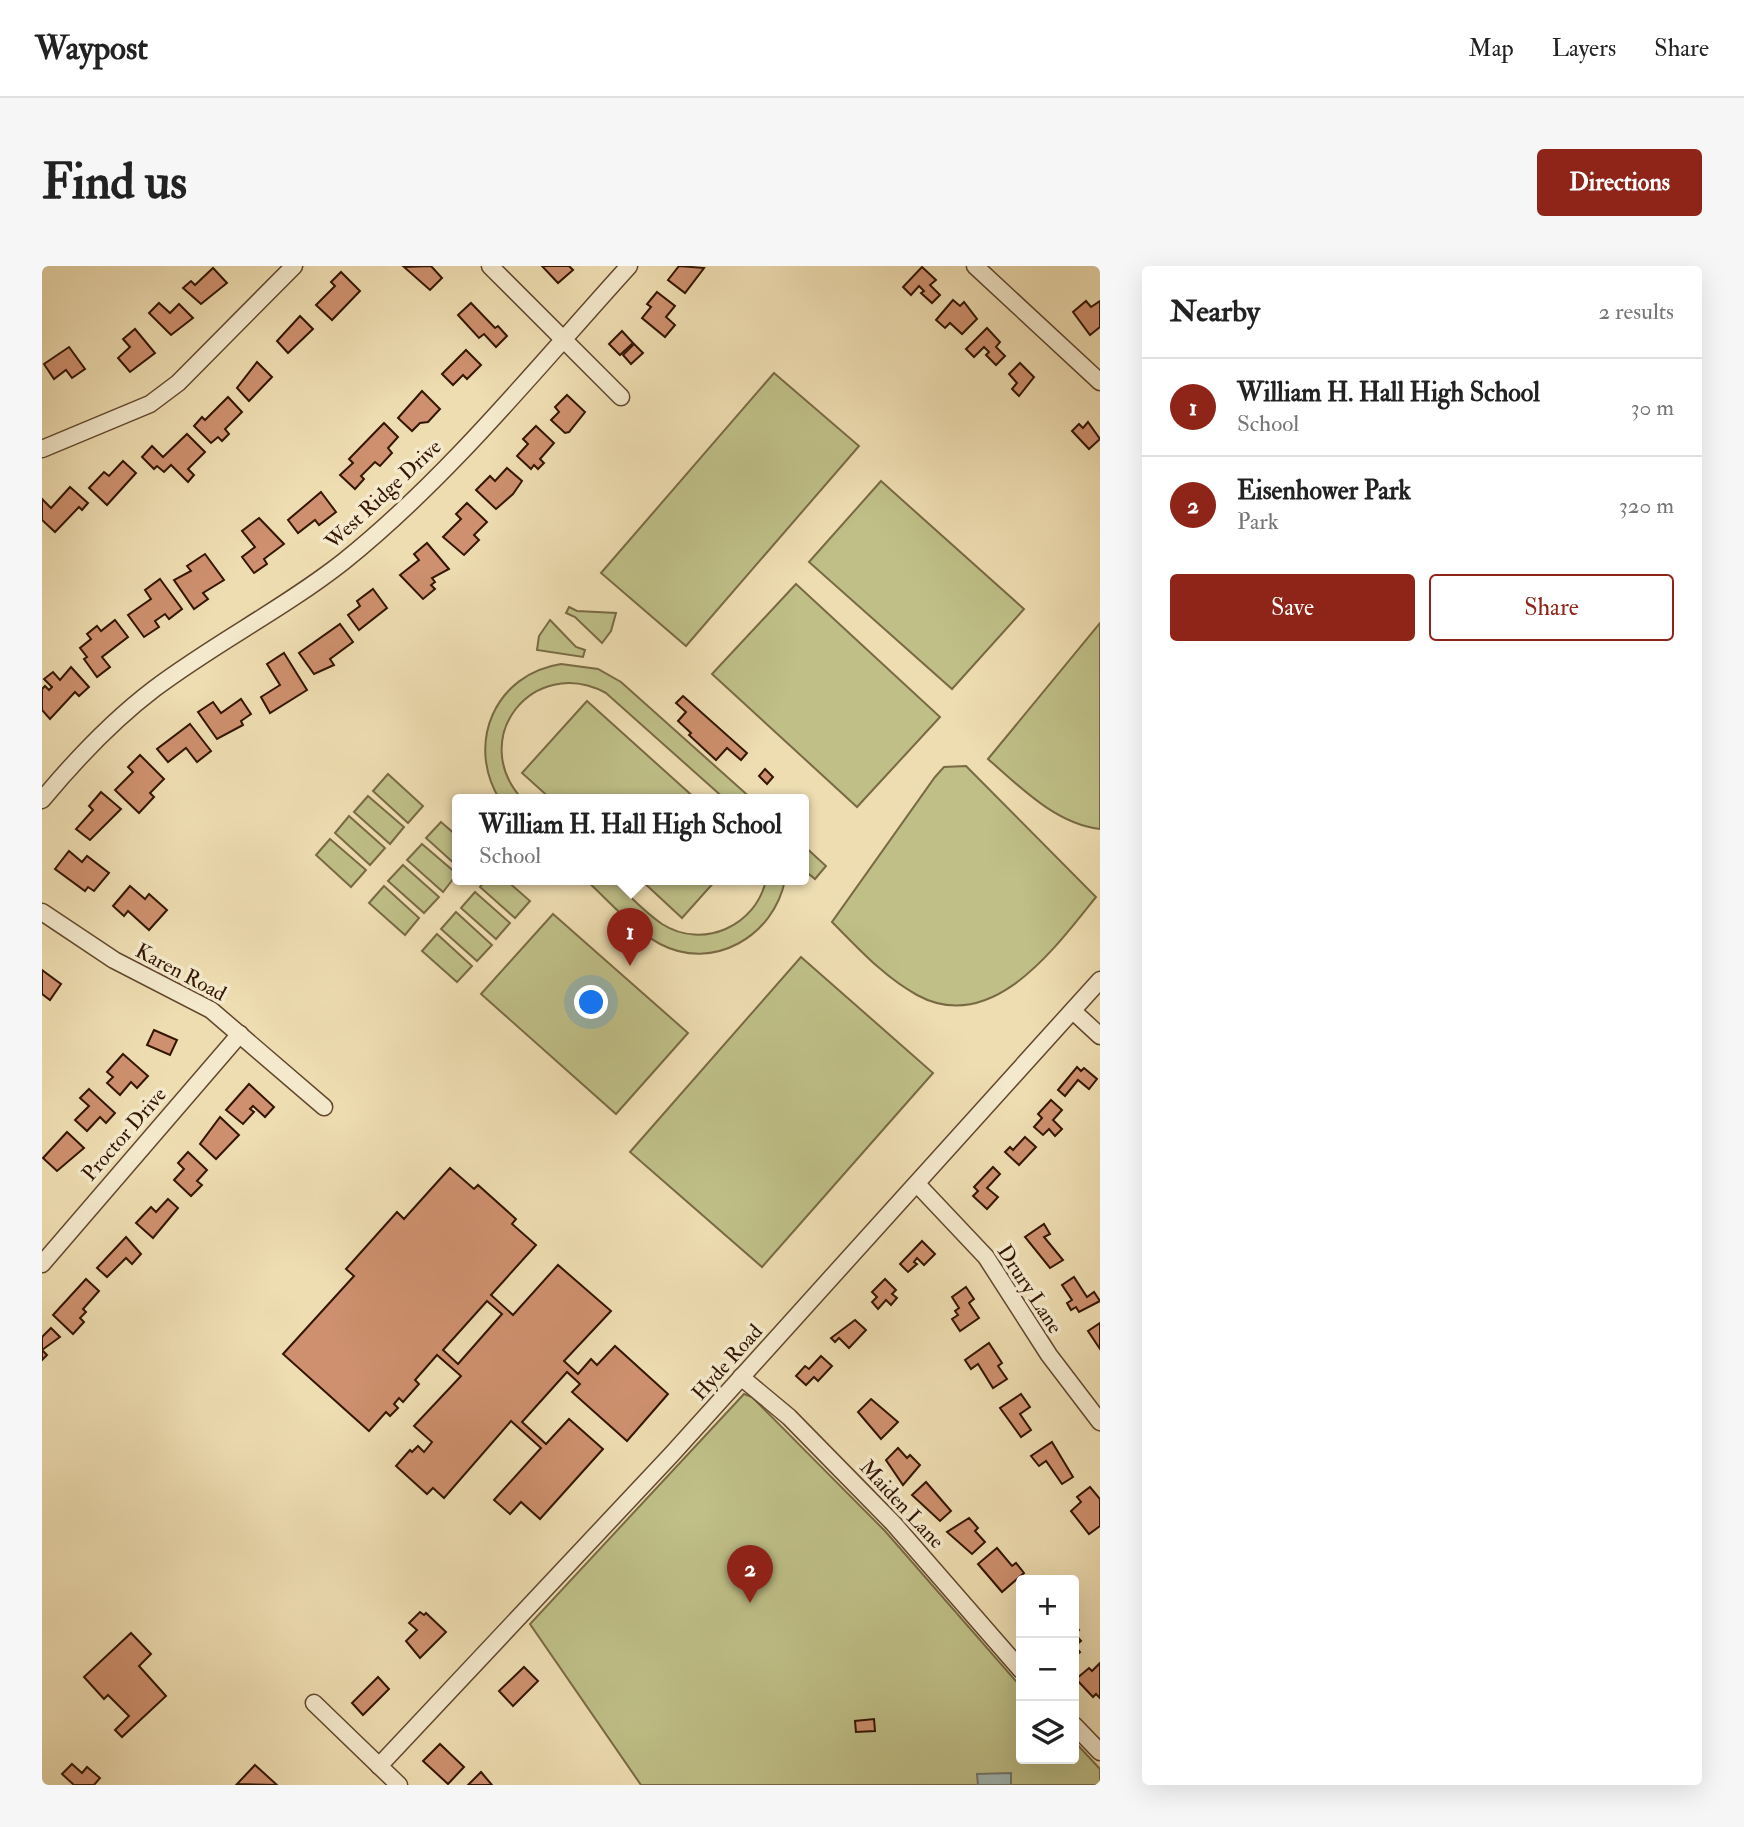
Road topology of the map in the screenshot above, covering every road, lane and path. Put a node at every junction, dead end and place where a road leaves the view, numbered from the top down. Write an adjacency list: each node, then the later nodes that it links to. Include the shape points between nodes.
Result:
1 (294, 266): 8 (street, via 178,383 150,404)
2 (490, 266): 5 (street)
3 (629, 266): 5 (street, West Ridge Drive)
4 (975, 266): 6 (street)
5 (562, 340): 7 (street); 9 (street, West Ridge Drive, via 375,535 306,589 154,689 107,729)
6 (1099, 378)
7 (621, 397)
8 (42, 449)
9 (42, 800)
10 (42, 912): 13 (street, Karen Road, via 114,960 211,1010)
11 (1100, 980): 12 (street, Hyde Road)
12 (1073, 1011): 14 (street); 16 (street, Hyde Road)
13 (240, 1034): 15 (street, Karen Road); 17 (street, Proctor Drive)
14 (1100, 1035)
15 (324, 1107)
16 (918, 1185): 18 (street, Hyde Road); 19 (street, Drury Lane, via 986,1257 1049,1355)
17 (42, 1264)
18 (741, 1377): 20 (street, Maiden Lane, via 789,1417 893,1523); 24 (street, Hyde Road)
19 (1100, 1422)
20 (1016, 1664)
21 (314, 1703): 24 (street)
22 (1079, 1730): 23 (street)
23 (1100, 1752)
24 (379, 1766): 25 (street)
25 (399, 1785)

